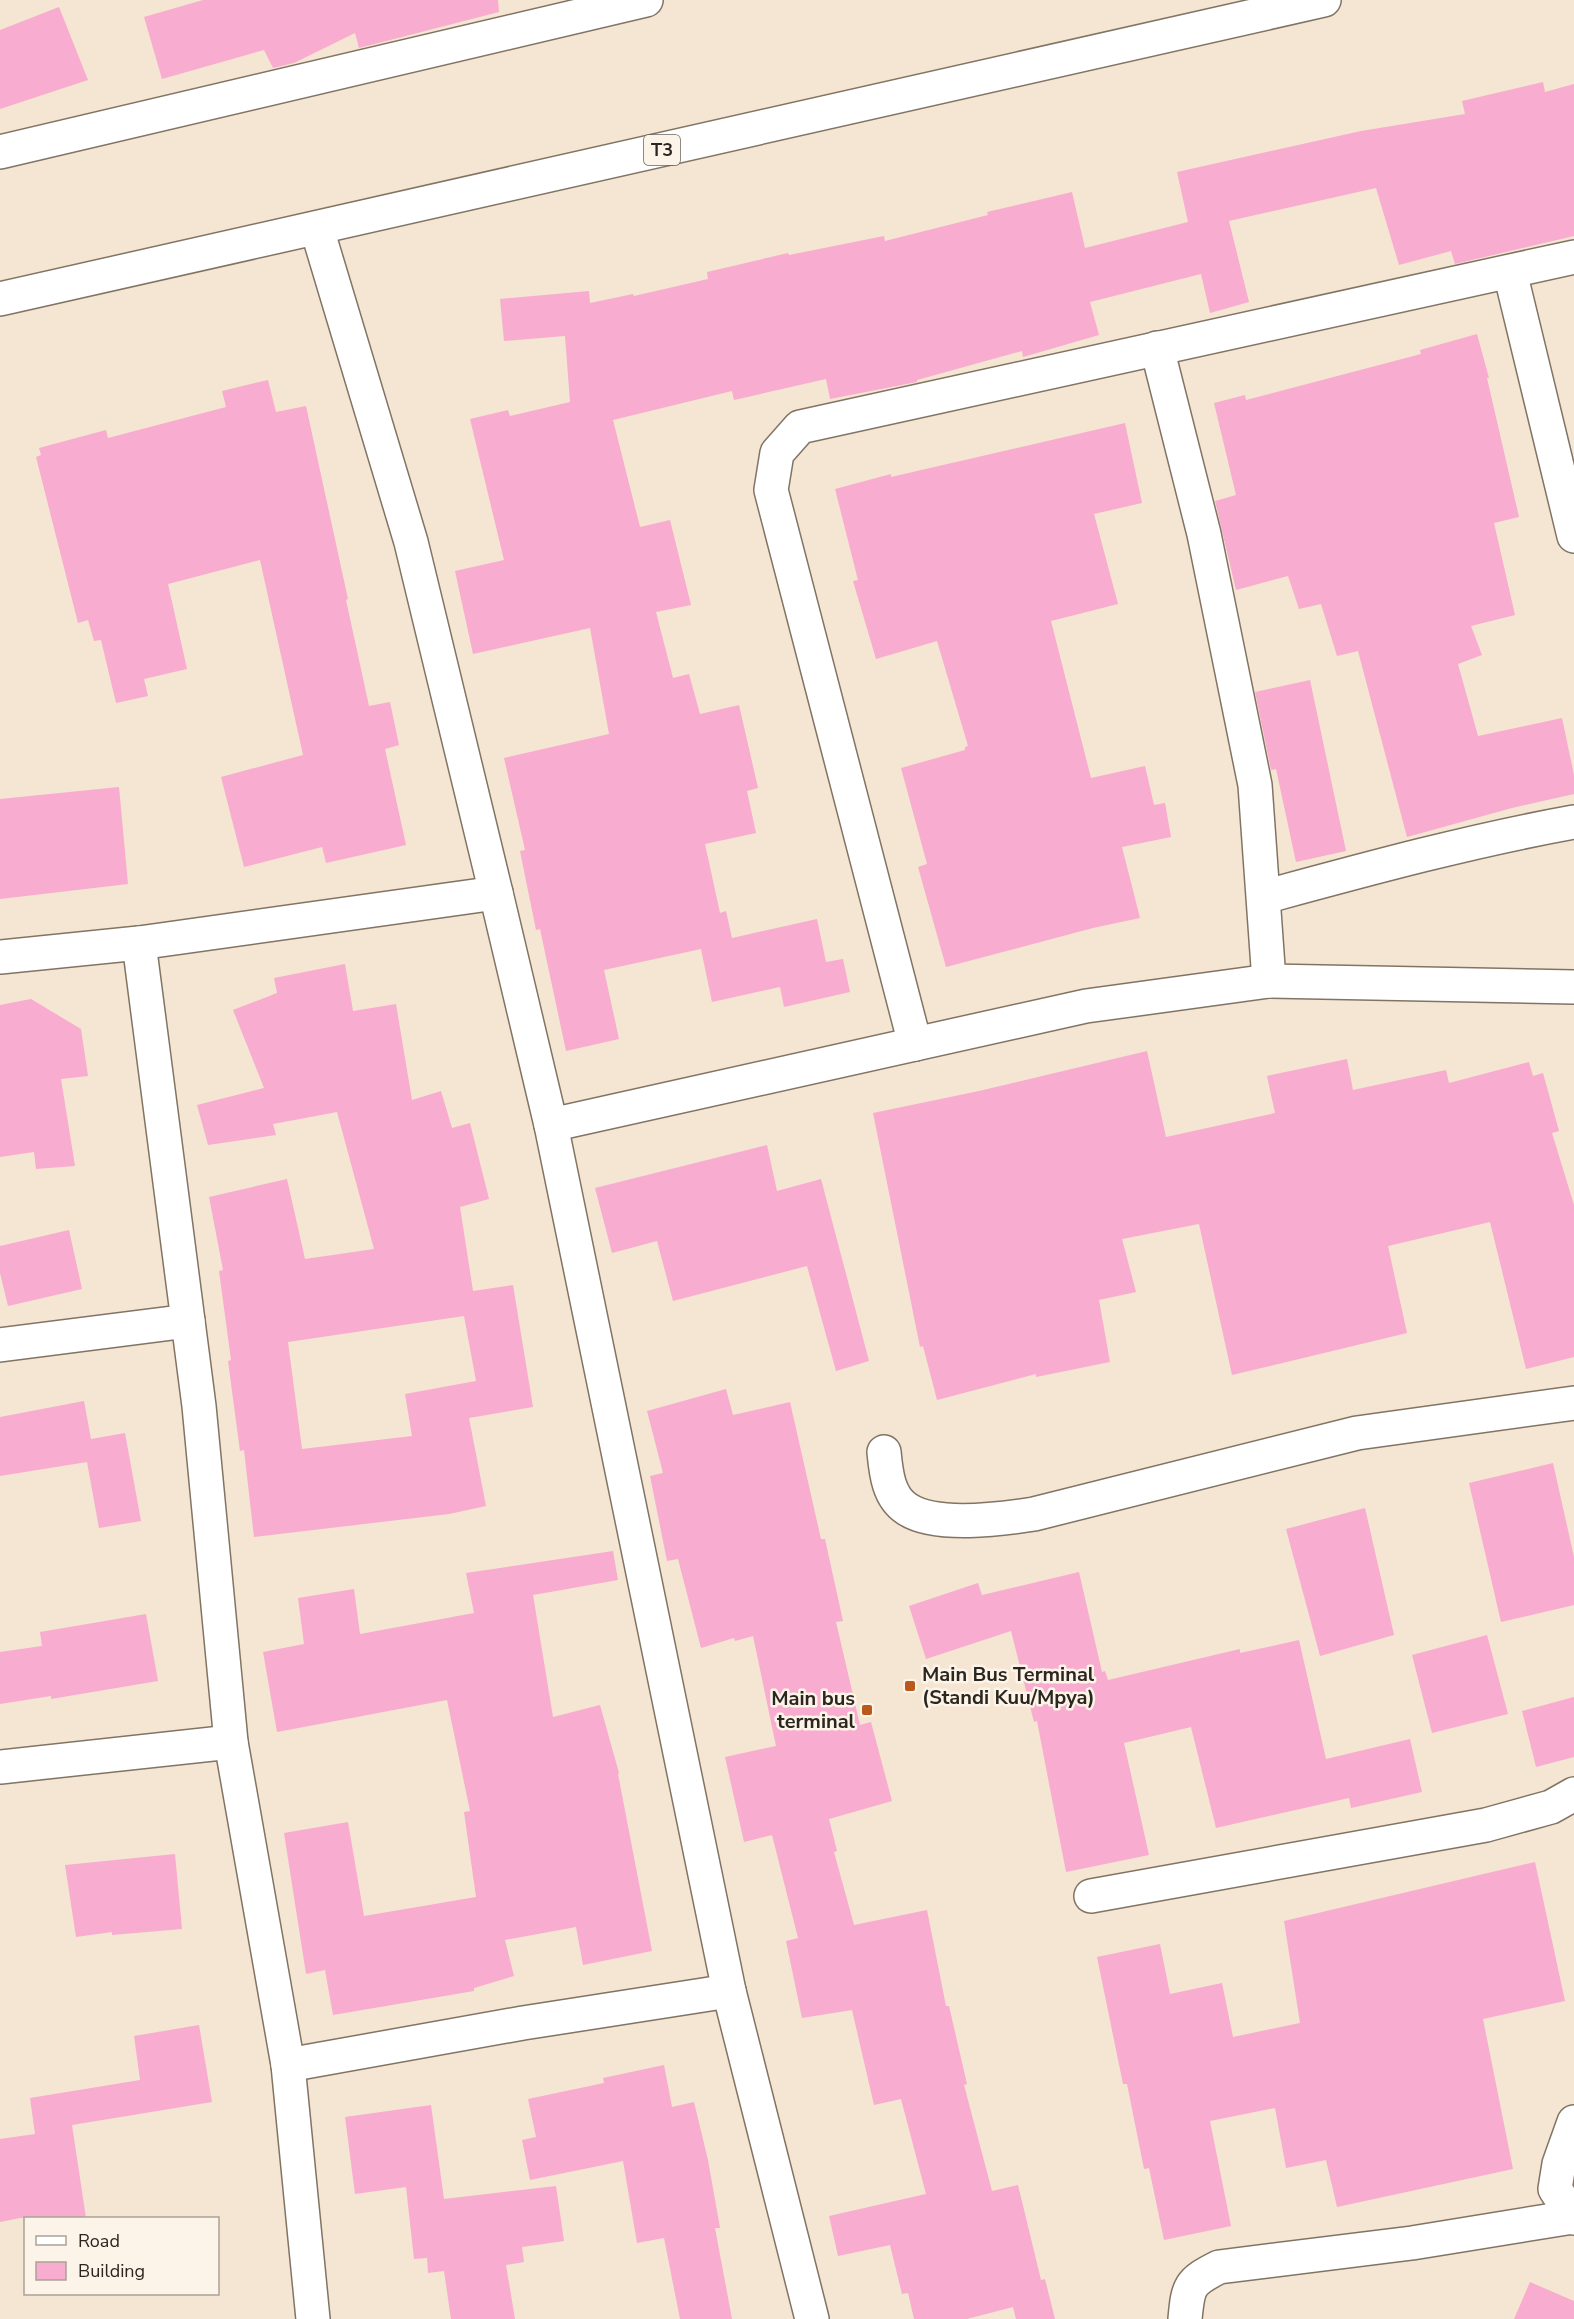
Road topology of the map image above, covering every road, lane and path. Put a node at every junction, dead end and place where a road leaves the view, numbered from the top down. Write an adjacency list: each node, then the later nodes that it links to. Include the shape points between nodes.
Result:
1 (646, 0): 3 (main road)
2 (1324, 0): 4 (main road, T3)
3 (0, 152)
4 (317, 229): 7 (main road, T3); 11 (main road, via 411,542)
5 (1574, 258): 6 (main road)
6 (1510, 272): 8 (main road); 9 (main road)
7 (0, 299)
8 (1157, 348): 12 (main road, via 1204,534 1255,785); 17 (main road, via 800,427 777,453 771,490)
9 (1574, 536)
10 (1574, 822): 12 (main road, via 1392,862)
11 (496, 893): 13 (main road); 18 (main road)
12 (1264, 897): 15 (main road)
13 (139, 943): 14 (main road); 19 (main road)
14 (0, 957)
15 (1269, 981): 16 (main road); 17 (main road, via 1086,1006)
16 (1574, 987)
17 (915, 1044): 18 (main road)
18 (551, 1125): 27 (main road)
19 (188, 1321): 20 (main road); 23 (main road)
20 (0, 1345)
21 (1574, 1403): 22 (main road, via 1357,1433 1088,1502 989,1521 929,1518 907,1509 886,1478)
22 (884, 1452)
23 (231, 1742): 24 (main road); 28 (main road)
24 (0, 1767)
25 (1574, 1794): 26 (main road, via 1551,1807 1486,1826)
26 (1091, 1896)
27 (729, 1991): 28 (main road); 32 (main road)
28 (288, 2065): 31 (main road)
29 (1574, 2122): 30 (main road, via 1555,2189)
30 (1573, 2217): 33 (main road, via 1412,2243 1219,2267 1198,2278 1187,2295)
31 (313, 2319)
32 (812, 2319)
33 (1185, 2319)

